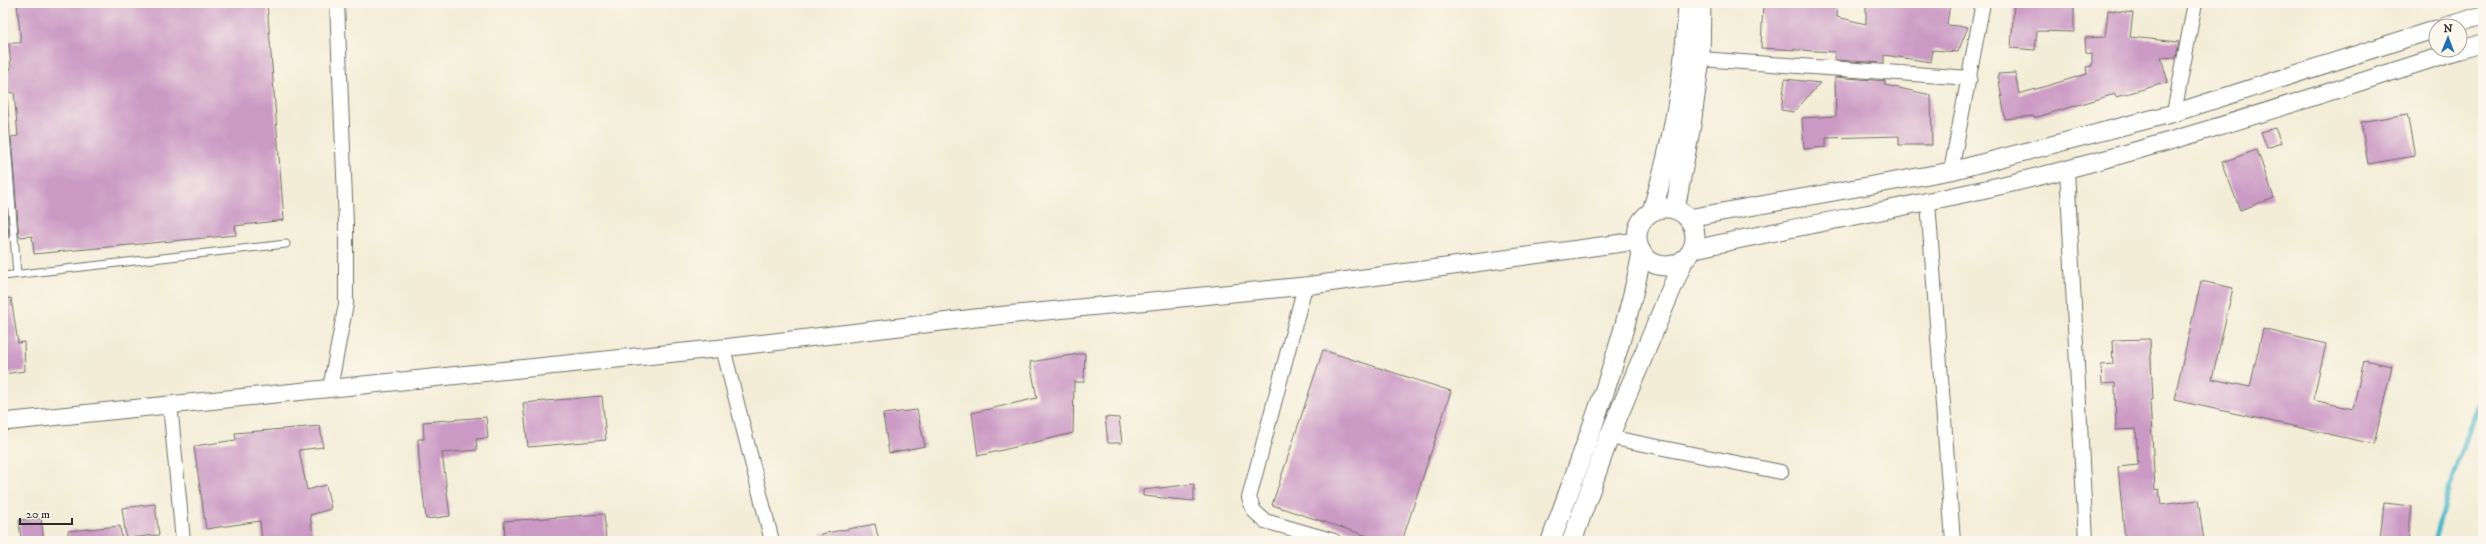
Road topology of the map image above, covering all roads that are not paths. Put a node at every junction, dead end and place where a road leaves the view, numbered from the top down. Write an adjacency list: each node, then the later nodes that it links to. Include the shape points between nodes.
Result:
1 (336, 3): 28 (street, via 346,223 346,304)
2 (1688, 3): 19 (main road, via 1676,117)
3 (1701, 3): 12 (main road)
4 (1983, 3): 13 (street)
5 (2195, 3): 15 (street)
6 (2483, 15): 7 (street)
7 (2468, 19)
8 (2428, 32): 15 (street)
9 (2483, 43): 10 (street)
10 (2468, 48)
11 (2435, 58): 16 (street, via 2181,139)
12 (1700, 59): 13 (street); 20 (main road)
13 (1970, 78): 17 (street)
14 (3, 95): 24 (lane)
15 (2174, 113): 17 (street)
16 (2067, 169): 18 (street); 39 (street)
17 (1951, 171): 20 (street)
18 (1928, 202): 23 (street, via 1788,228); 38 (street)
19 (1652, 211): 20 (main road, via 1667,208); 22 (main road, via 1643,219 1638,229)
20 (1681, 214): 23 (main road, via 1693,228 1694,239)
21 (286, 244): 24 (lane)
22 (1639, 247): 23 (main road, via 1652,262 1666,265); 26 (street); 36 (main road, via 1612,368)
23 (1688, 254): 31 (main road)
24 (17, 274): 25 (lane)
25 (3, 276)
26 (1305, 286): 27 (street, via 975,318); 35 (street, via 1249,498 1254,511 1265,521)
27 (723, 348): 28 (street); 34 (street)
28 (330, 388): 29 (street)
29 (170, 404): 30 (street); 33 (street)
30 (3, 422)
31 (1609, 437): 32 (street); 37 (main road)
32 (1781, 472)
33 (183, 541)
34 (772, 541)
35 (1334, 541)
36 (1552, 541)
37 (1572, 541)
38 (1953, 541)
39 (2086, 541)

